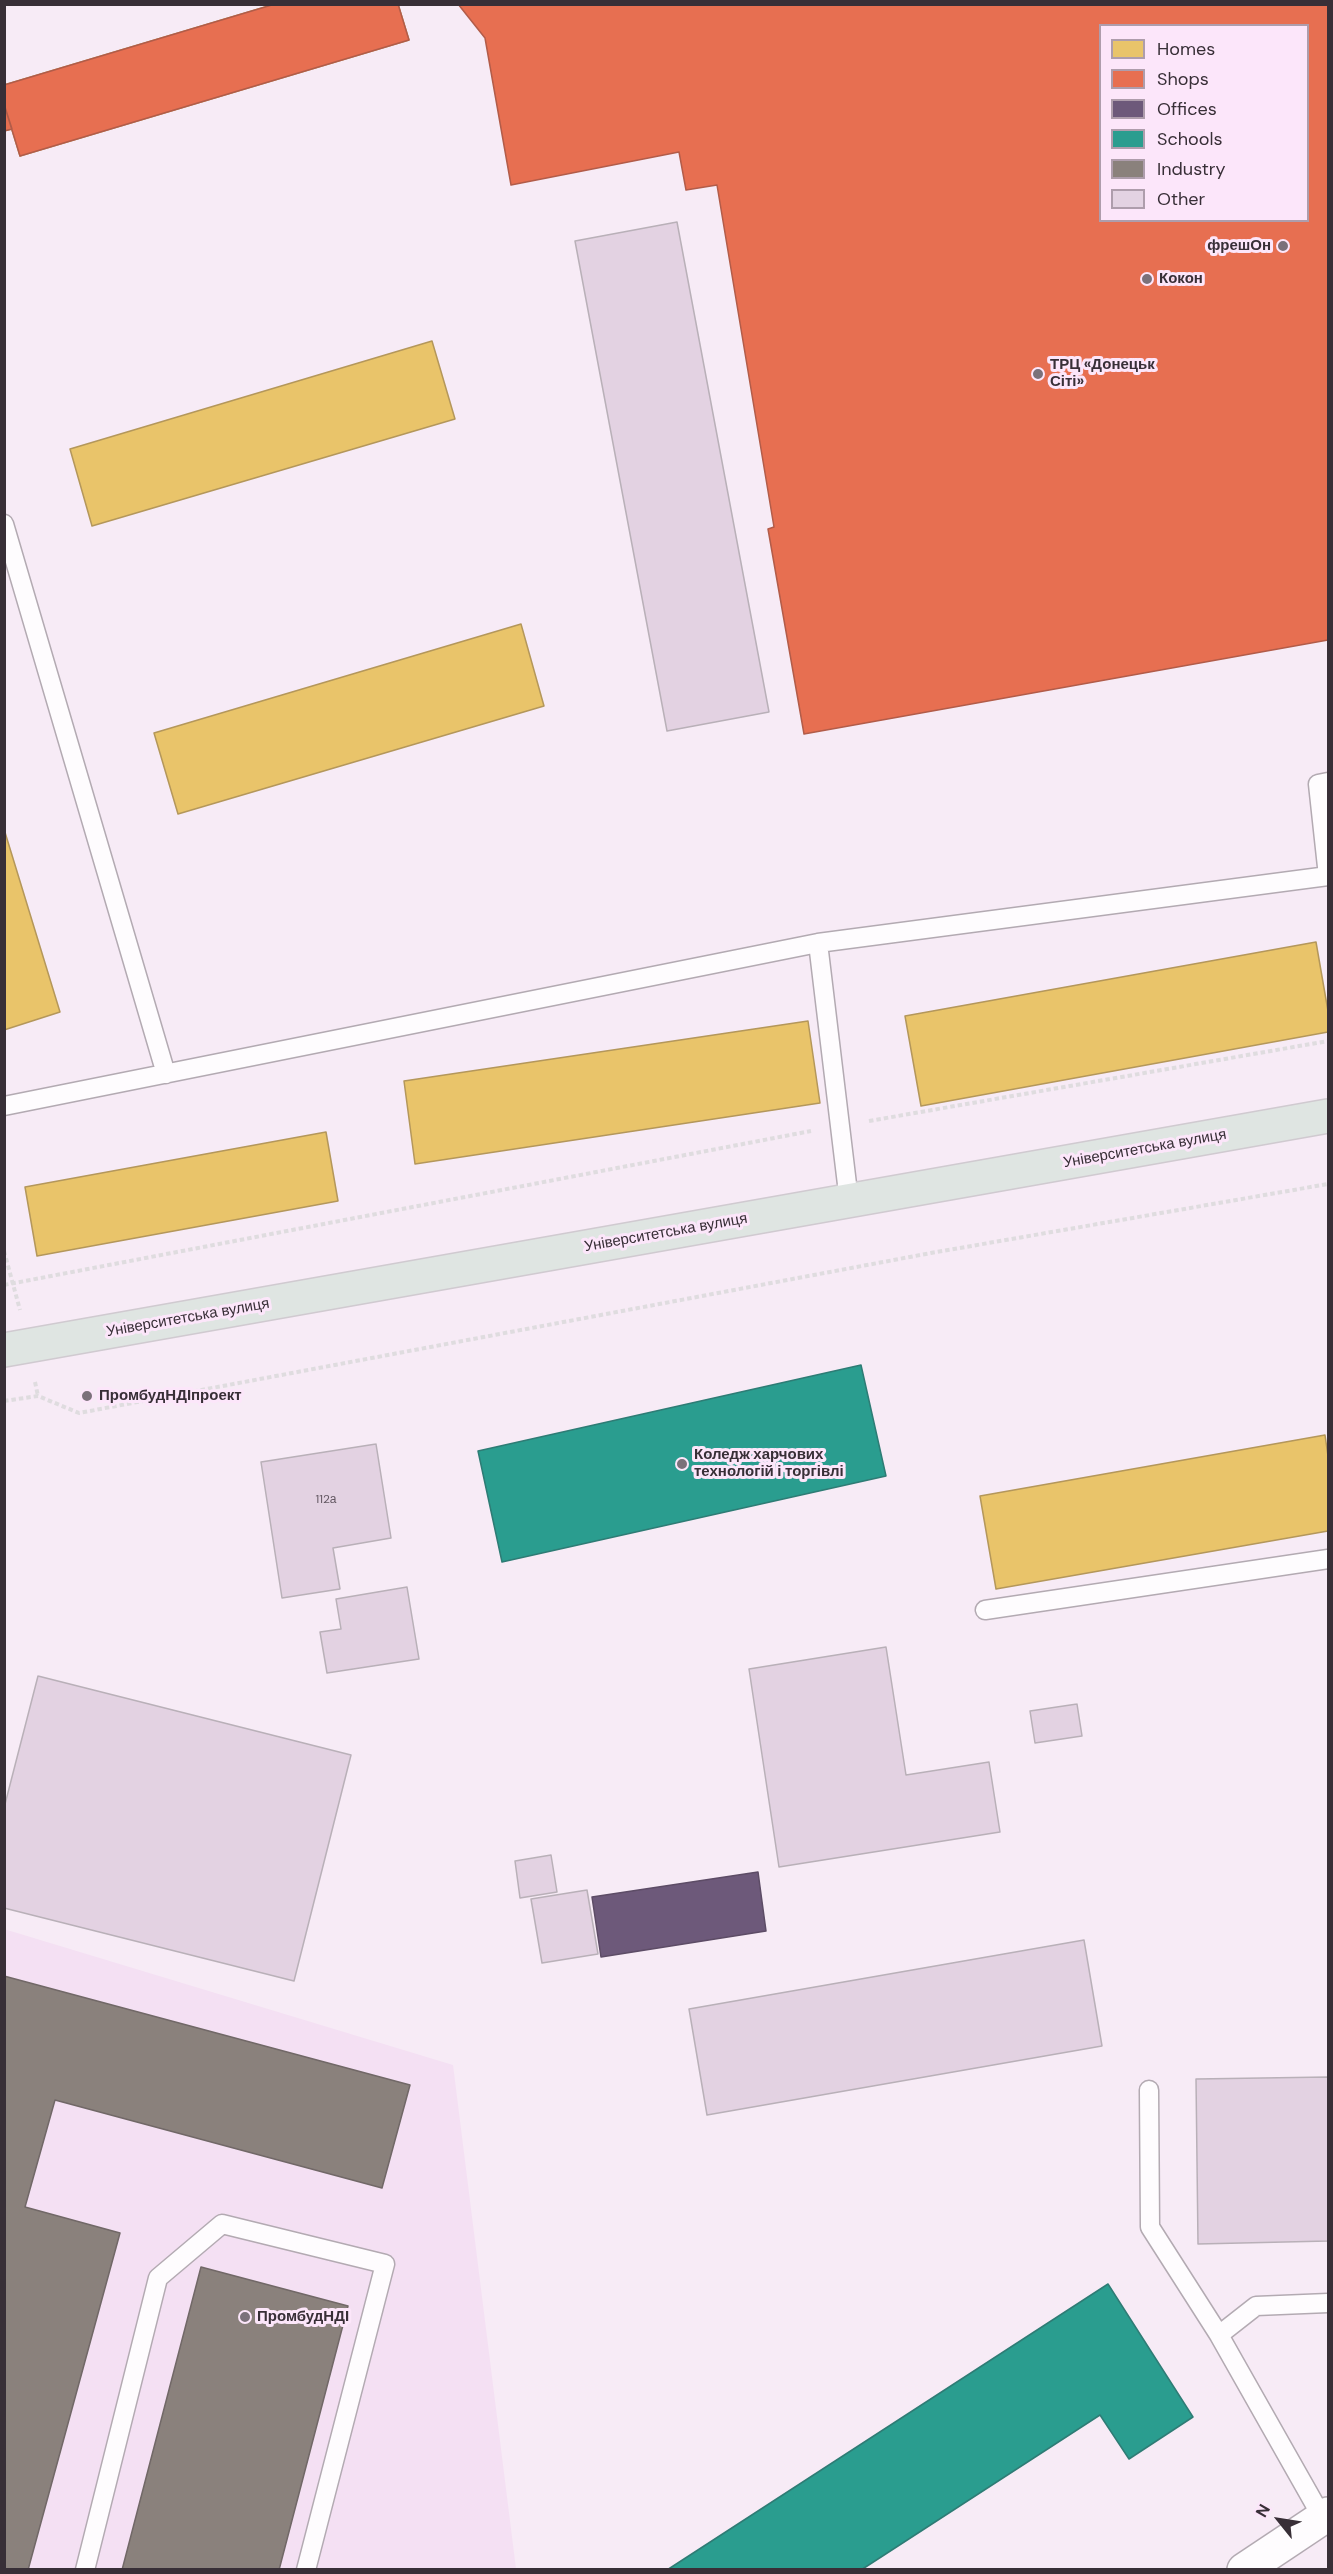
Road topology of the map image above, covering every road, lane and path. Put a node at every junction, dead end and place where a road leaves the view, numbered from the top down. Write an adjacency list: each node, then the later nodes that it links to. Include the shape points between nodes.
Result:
1 (4, 524): 5 (lane)
2 (1329, 782): 3 (lane, via 1318,784 1328,876)
3 (818, 944): 5 (lane); 8 (lane)
4 (1329, 1041): 8 (path)
5 (166, 1074): 6 (lane)
6 (4, 1106)
7 (1329, 1116): 10 (main road, Університетська вулиця)
8 (840, 1126): 10 (lane); 11 (path)
9 (1329, 1184): 13 (path, via 931,1253 79,1413 38,1396)
10 (849, 1201): 12 (main road, Університетська вулиця)
11 (4, 1284)
12 (4, 1350)
13 (4, 1401)
14 (1329, 1559): 15 (lane)
15 (985, 1610)
16 (1149, 2090): 18 (lane, via 1150,2227)
17 (1329, 2303): 18 (lane, via 1256,2306)
18 (1218, 2336): 19 (lane)
19 (1325, 2515): 22 (street)
20 (85, 2570): 21 (lane, via 158,2278 222,2224 385,2264)
21 (306, 2570)
22 (1244, 2570)

